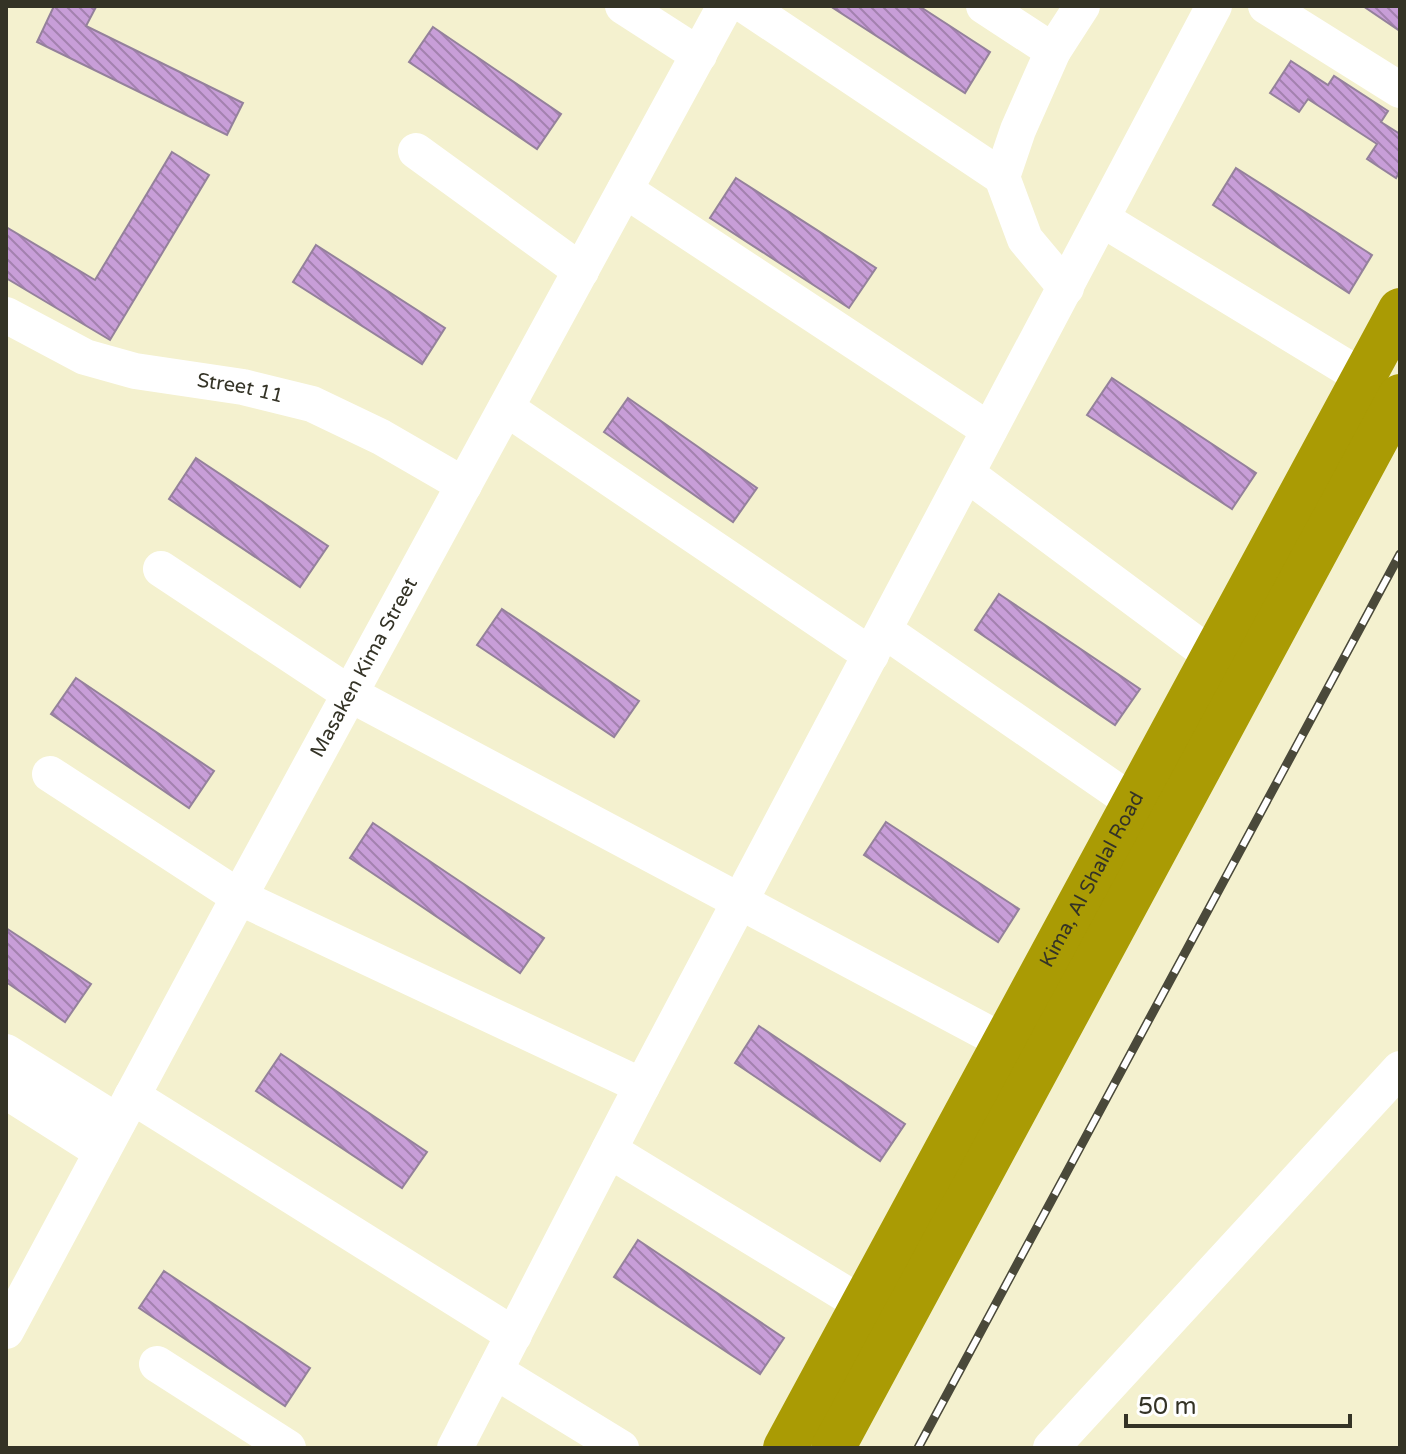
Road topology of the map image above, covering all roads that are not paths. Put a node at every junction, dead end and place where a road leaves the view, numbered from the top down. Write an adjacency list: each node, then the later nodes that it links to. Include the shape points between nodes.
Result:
1 (623, 6): 9 (street)
2 (725, 6): 9 (street, Masaken Kima Street)
3 (746, 6): 12 (street)
4 (984, 6): 8 (street)
5 (1082, 6): 8 (street)
6 (1214, 6): 14 (street)
7 (1266, 6): 10 (street)
8 (1053, 51): 12 (street)
9 (699, 55): 13 (street, Masaken Kima Street)
10 (1400, 90)
11 (416, 151): 15 (street)
12 (1002, 177): 16 (street, via 1025,239)
13 (625, 190): 15 (street, Masaken Kima Street); 21 (street)
14 (1102, 219): 16 (street); 19 (street)
15 (581, 271): 20 (street, Masaken Kima Street)
16 (1066, 288): 21 (street)
17 (1400, 310): 19 (highway, Kima, Al Shalal Road)
18 (6, 315): 23 (street, Street 11, via 85,357 312,404)
19 (1381, 387): 26 (highway, Kima, Al Shalal Road); 34 (highway, Kima, Al Shalal Road)
20 (506, 408): 23 (street, Masaken Kima Street); 25 (street)
21 (989, 430): 22 (street)
22 (967, 474): 25 (street); 26 (street)
23 (464, 485): 27 (street, Masaken Kima Street)
24 (161, 569): 27 (street)
25 (878, 643): 29 (street); 31 (street)
26 (1212, 656): 29 (highway, Kima, Al Shalal Road)
27 (350, 694): 30 (street, Masaken Kima Street); 31 (street)
28 (50, 774): 30 (street)
29 (1134, 803): 34 (highway, Kima, Al Shalal Road)
30 (239, 897): 35 (street); 37 (street, Masaken Kima Street)
31 (741, 902): 34 (street); 35 (street)
32 (6, 1052): 37 (street)
33 (1400, 1069): 49 (street)
34 (1006, 1072): 39 (highway, Kima, Al Shalal Road); 48 (highway, Kima, Al Shalal Road)
35 (642, 1086): 38 (street)
36 (6, 1091): 37 (street)
37 (117, 1123): 40 (street, Masaken Kima Street); 41 (street)
38 (609, 1150): 39 (street); 41 (street)
39 (862, 1304): 47 (highway, Kima, Al Shalal Road)
40 (6, 1331)
41 (514, 1335): 43 (street)
42 (157, 1364): 44 (street)
43 (495, 1371): 45 (street); 46 (street)
44 (288, 1448)
45 (455, 1448)
46 (621, 1448)
47 (785, 1448)
48 (833, 1448)
49 (1051, 1448)

